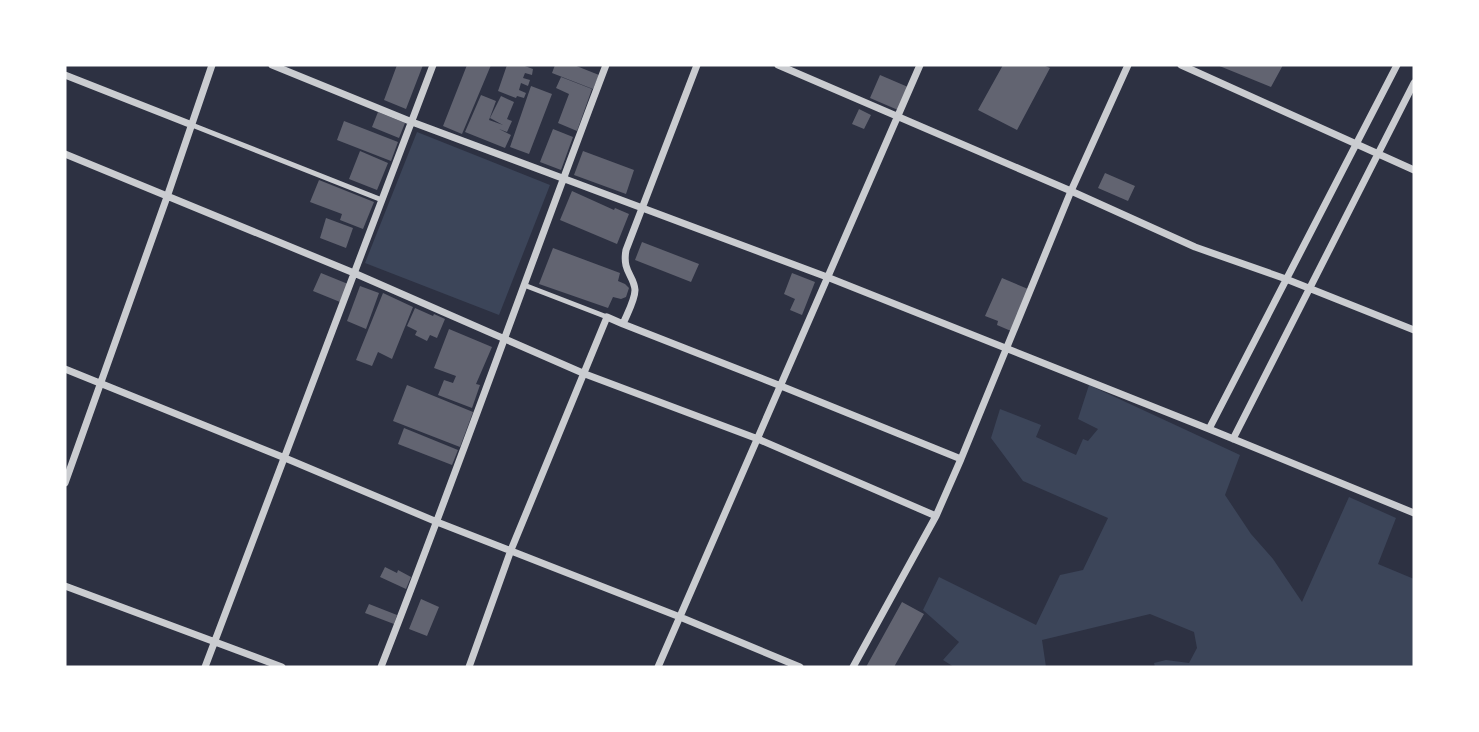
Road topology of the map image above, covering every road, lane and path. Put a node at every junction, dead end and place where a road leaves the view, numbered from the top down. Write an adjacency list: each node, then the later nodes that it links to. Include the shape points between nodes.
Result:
1 (212, 65): 15 (street)
2 (272, 65): 14 (street)
3 (433, 65): 14 (street)
4 (606, 65): 20 (street)
5 (697, 65): 24 (street)
6 (778, 65): 13 (street)
7 (920, 65): 13 (street)
8 (1128, 65): 21 (street)
9 (1181, 65): 16 (street)
10 (1397, 65): 16 (street)
11 (65, 75): 15 (street)
12 (1414, 83): 17 (street)
13 (898, 117): 21 (street); 26 (street)
14 (412, 121): 20 (street); 23 (street)
15 (192, 125): 22 (street); 23 (street)
16 (1357, 144): 17 (street); 27 (street)
17 (1379, 154): 19 (street); 29 (street)
18 (65, 157): 22 (street)
19 (1414, 170)
20 (562, 179): 24 (street); 28 (street)
21 (1071, 191): 27 (street, via 1195,247); 34 (street)
22 (167, 197): 25 (street); 37 (street)
23 (382, 200): 25 (street)
24 (643, 209): 26 (street); 31 (street, via 624,259 635,292)
25 (354, 273): 33 (street); 42 (street)
26 (827, 277): 34 (street); 38 (street)
27 (1286, 279): 29 (street); 39 (street)
28 (524, 285): 30 (street); 33 (street)
29 (1309, 288): 32 (street); 41 (street)
30 (607, 317): 31 (street); 36 (street)
31 (624, 324): 38 (street)
32 (1414, 330)
33 (503, 338): 36 (street); 47 (street)
34 (1007, 348): 39 (street); 43 (street)
35 (65, 369): 37 (street)
36 (585, 374): 40 (street); 48 (street)
37 (100, 384): 42 (street); 44 (street)
38 (781, 386): 40 (street); 43 (street)
39 (1209, 429): 41 (street)
40 (758, 439): 46 (street); 50 (street)
41 (1233, 439): 45 (street)
42 (285, 458): 47 (street); 51 (street)
43 (961, 459): 46 (street)
44 (65, 482)
45 (1414, 513)
46 (936, 516): 58 (street)
47 (438, 522): 48 (street); 54 (street)
48 (511, 550): 50 (street); 55 (street)
49 (65, 586): 51 (street)
50 (680, 618): 56 (street); 57 (street)
51 (215, 643): 52 (street); 53 (street)
52 (205, 667)
53 (282, 667)
54 (381, 667)
55 (469, 667)
56 (658, 667)
57 (800, 667)
58 (853, 667)

